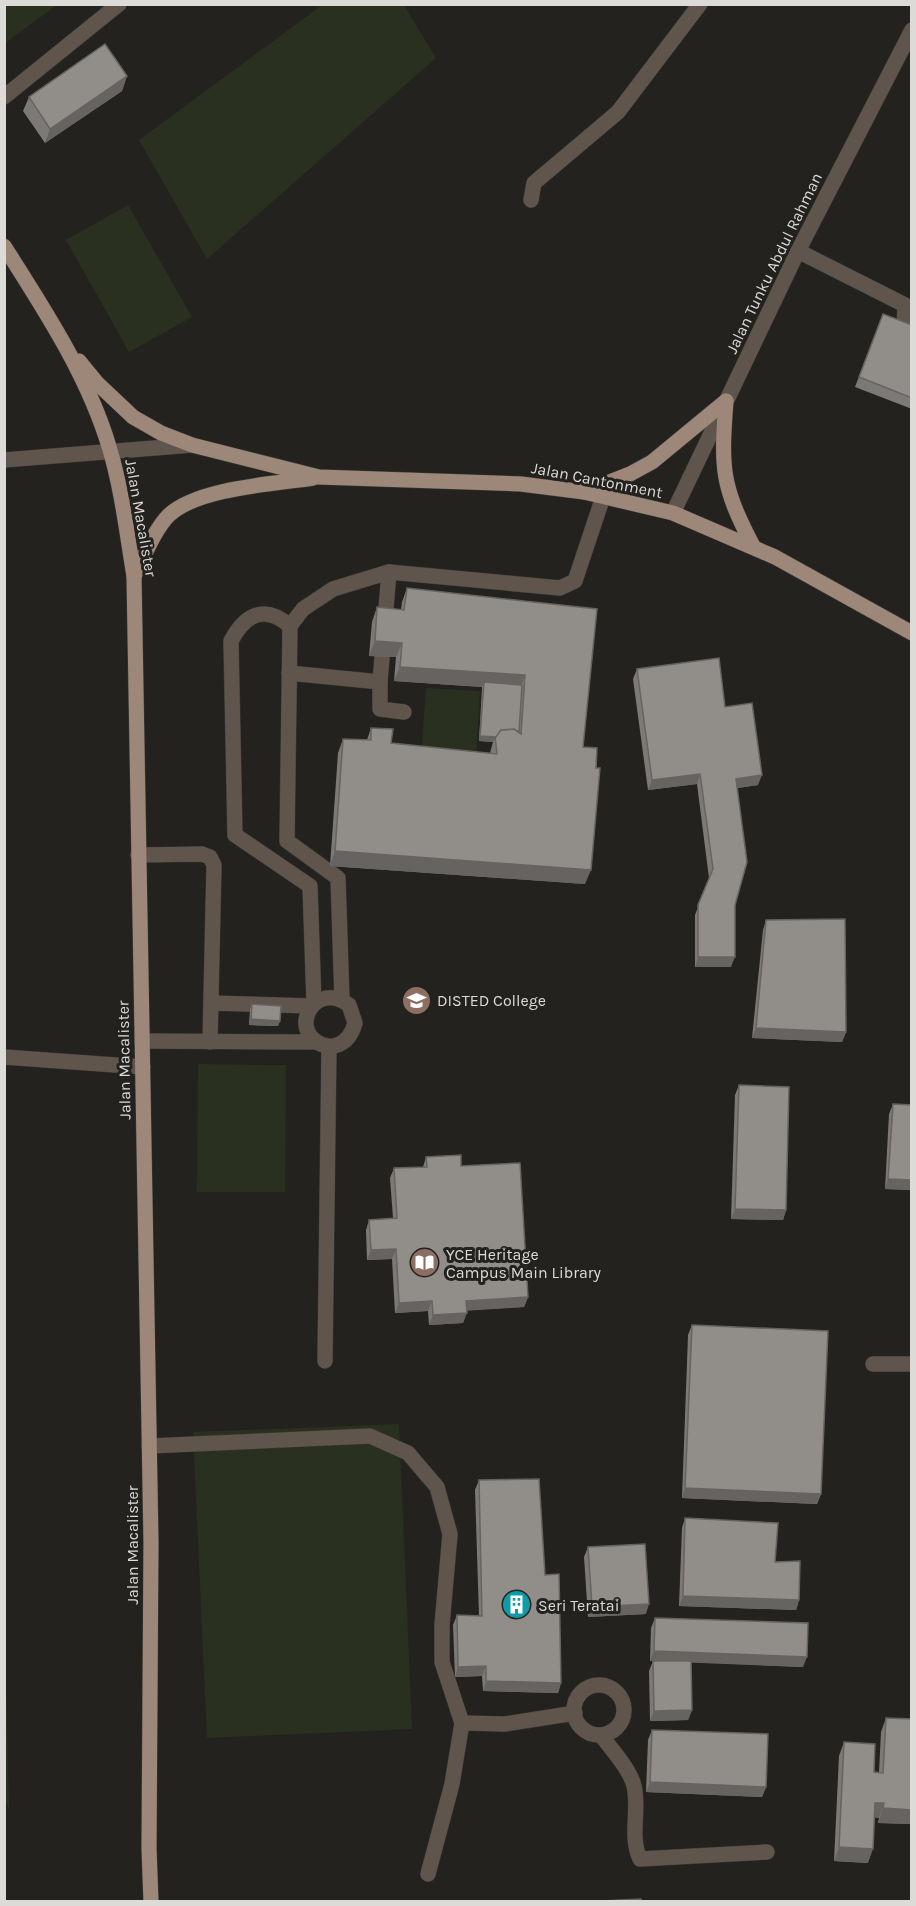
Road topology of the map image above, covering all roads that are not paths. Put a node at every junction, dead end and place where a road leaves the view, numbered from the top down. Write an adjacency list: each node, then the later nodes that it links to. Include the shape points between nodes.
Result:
1 (119, 4): 4 (street)
2 (700, 4): 5 (street, via 618,112 534,183)
3 (912, 30): 7 (street, Jalan Tunku Abdul Rahman)
4 (4, 97)
5 (531, 200)
6 (4, 246): 10 (main road, Jalan Macalister)
7 (798, 251): 8 (street); 11 (street, Jalan Tunku Abdul Rahman)
8 (908, 307): 9 (street)
9 (904, 328)
10 (58, 335): 12 (main road, via 97,383 133,417); 13 (main road, Jalan Macalister)
11 (726, 401): 16 (main road, via 652,462); 18 (street, Jalan Tunku Abdul Rahman); 19 (main road, via 723,474 728,494)
12 (192, 445): 13 (street); 15 (main road)
13 (111, 450): 14 (street); 21 (main road, Jalan Macalister)
14 (4, 460)
15 (319, 477): 16 (main road, Jalan Cantonment, via 520,484); 21 (main road, via 192,501 169,516)
16 (584, 492): 17 (main road, Jalan Cantonment)
17 (603, 496): 18 (main road, Jalan Cantonment); 20 (street, via 575,581 560,588)
18 (673, 513): 19 (main road, Jalan Cantonment)
19 (753, 546): 23 (main road, Jalan Cantonment)
20 (389, 572): 22 (street, via 333,590 303,609); 25 (street)
21 (134, 576): 27 (main road, Jalan Macalister)
22 (290, 627): 24 (street); 30 (street, via 280,617 261,614 240,624 231,641 235,835 310,886)
23 (912, 633)
24 (290, 673): 25 (street); 28 (street, via 287,841 338,878)
25 (380, 682): 26 (street, via 380,709)
26 (404, 712)
27 (138, 855): 29 (street, via 202,854 210,857 214,865); 31 (main road, Jalan Macalister)
28 (342, 1000): 30 (street, via 326,997); 33 (street, via 351,1009 355,1023 349,1038 337,1046)
29 (211, 1003): 30 (street); 32 (street)
30 (312, 1005): 33 (street, via 306,1025)
31 (142, 1041): 32 (street); 35 (main road, Jalan Macalister)
32 (210, 1042): 33 (street)
33 (323, 1044): 36 (street)
34 (4, 1057): 35 (street)
35 (142, 1067): 39 (main road, Jalan Macalister)
36 (325, 1361)
37 (873, 1364): 38 (street)
38 (912, 1364)
39 (149, 1446): 41 (street, via 370,1436 408,1453 437,1487 450,1534 441,1625 442,1662); 45 (main road, Jalan Macalister)
40 (575, 1713): 41 (street, via 505,1724); 42 (street, via 586,1731); 42 (street, via 575,1704 584,1690 600,1685 615,1690 623,1705 621,1721)
41 (462, 1723): 44 (street, via 452,1784)
42 (601, 1735): 43 (street, via 633,1783 637,1804 633,1845 640,1859)
43 (767, 1852)
44 (428, 1874)
45 (151, 1902)

